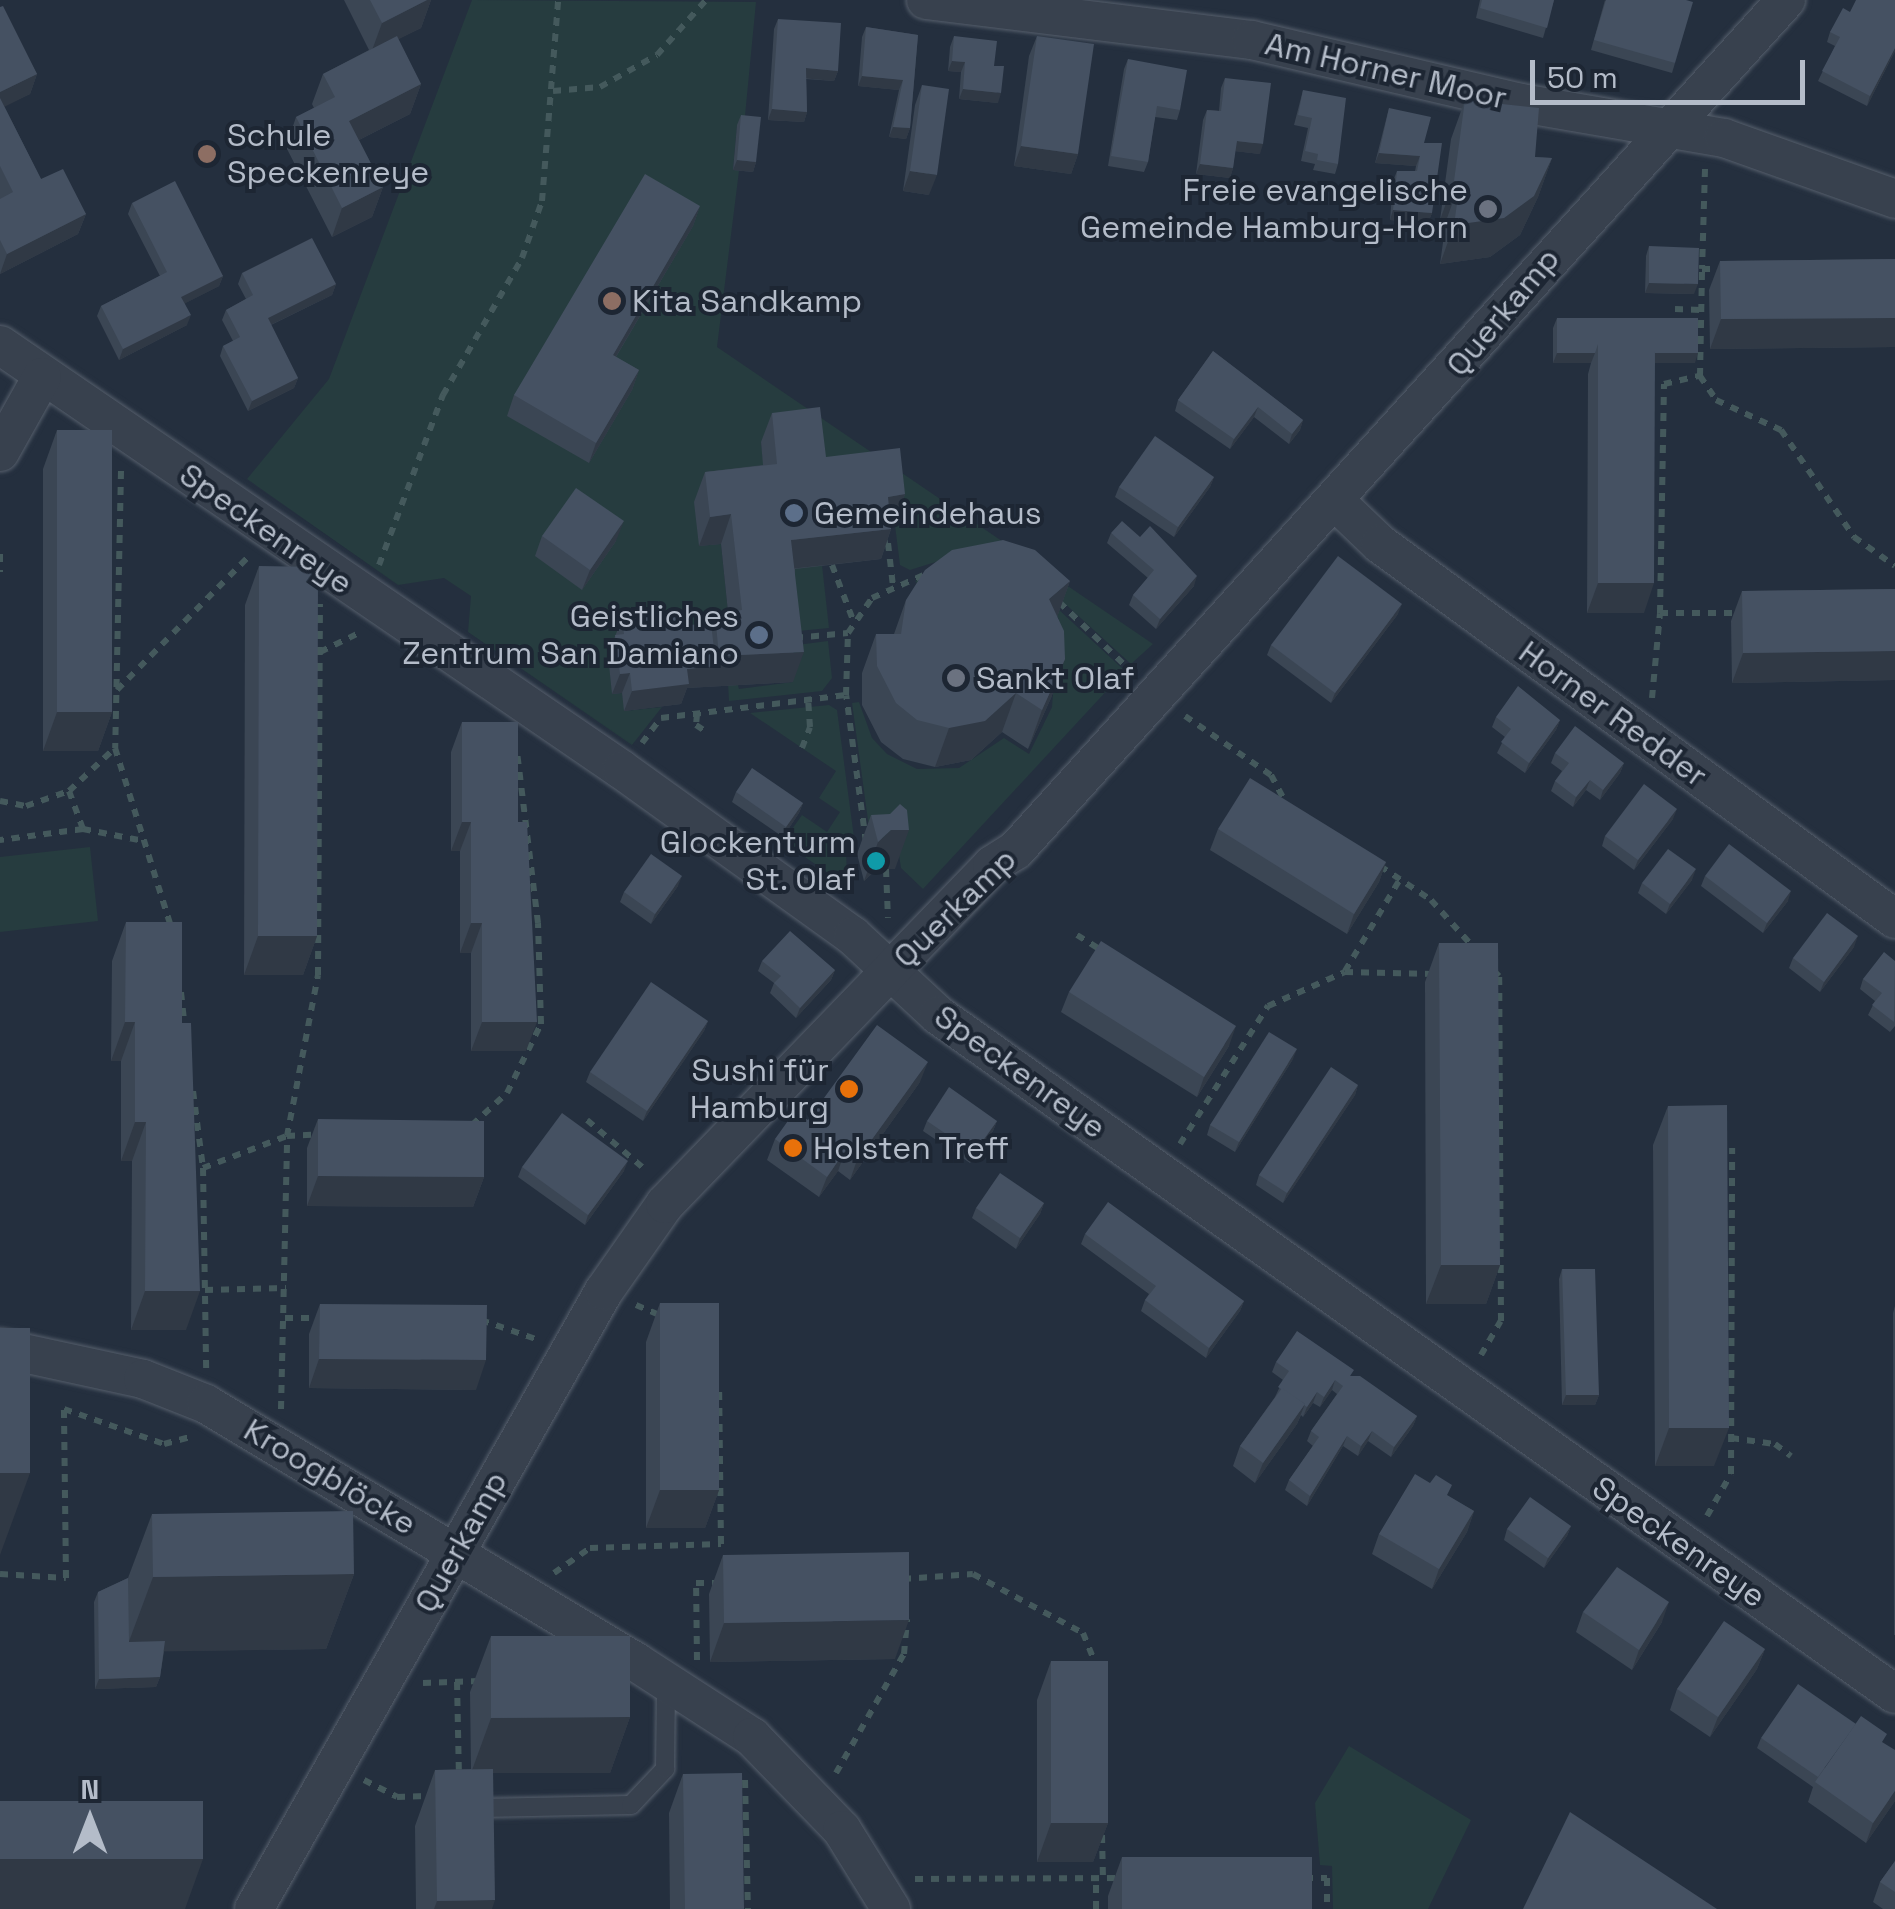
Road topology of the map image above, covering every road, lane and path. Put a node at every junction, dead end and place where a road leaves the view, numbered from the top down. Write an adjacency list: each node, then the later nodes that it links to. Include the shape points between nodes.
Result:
1 (558, 0): 5 (path)
2 (706, 0): 5 (path, via 657,54 600,87)
3 (926, 0): 6 (street, Am Horner Moor, via 1252,40 1521,103)
4 (1786, 0): 6 (street, Querkamp)
5 (553, 91): 31 (path, via 542,201 522,258 444,395)
6 (1666, 127): 7 (street, Am Horner Moor); 18 (street, Querkamp)
7 (1724, 138): 8 (street, Am Horner Moor); 10 (path, via 1702,174)
8 (1895, 199)
9 (1740, 268): 10 (path)
10 (1702, 269): 12 (path)
11 (1676, 309): 12 (path)
12 (1701, 310): 14 (path)
13 (0, 345): 15 (street, Speckenreye)
14 (1700, 376): 25 (path, via 1716,400 1781,430 1854,537); 32 (path, via 1664,384)
15 (42, 377): 16 (street, Speckenreye); 17 (street)
16 (122, 430): 19 (street, Speckenreye); 37 (path)
17 (0, 452)
18 (1336, 502): 40 (street, Querkamp); 43 (street, Horner Redder, via 1380,544)
19 (273, 533): 22 (street, Speckenreye); 37 (path)
20 (879, 544): 28 (path, via 888,542)
21 (0, 554): 26 (path)
22 (320, 565): 31 (street, Speckenreye); 74 (path, via 318,975)
23 (832, 565): 34 (path)
24 (948, 565): 27 (path)
25 (1895, 566)
26 (0, 572)
27 (907, 580): 28 (path); 29 (path)
28 (893, 586): 34 (path)
29 (916, 588)
30 (1049, 592): 40 (path)
31 (366, 598): 38 (street, Speckenreye)
32 (1660, 613): 33 (path); 43 (path, via 1653,696)
33 (1758, 613)
34 (852, 620): 35 (path)
35 (848, 633): 36 (path); 39 (path)
36 (788, 638)
37 (116, 690): 45 (path)
38 (509, 692): 47 (street, Speckenreye); 72 (path, via 538,923 541,1024 508,1093 471,1126)
39 (846, 696): 41 (path); 54 (path)
40 (1156, 696): 50 (path, via 1271,774 1284,802); 61 (street, Querkamp, via 1016,850)
41 (808, 700): 42 (path); 46 (path, via 810,727)
42 (697, 714): 44 (path, via 696,725); 47 (path, via 661,718)
43 (1638, 733): 57 (street, Horner Redder)
44 (708, 734)
45 (115, 748): 48 (path); 53 (path)
46 (802, 748)
47 (622, 770): 61 (street, Speckenreye, via 853,936)
48 (69, 790): 49 (path, via 26,806); 51 (path)
49 (0, 801)
50 (1300, 813)
51 (83, 829): 52 (path); 53 (path)
52 (0, 840)
53 (144, 841): 58 (path)
54 (867, 853)
55 (1367, 857): 56 (path)
56 (1400, 879): 62 (path); 66 (path, via 1431,900)
57 (1895, 919)
58 (174, 936)
59 (1077, 936): 60 (path)
60 (1111, 956)
61 (890, 970): 77 (street, Speckenreye, via 938,1015); 78 (street, Querkamp)
62 (1344, 972): 63 (path); 69 (path, via 1268,1006)
63 (1441, 974)
64 (178, 975): 68 (path)
65 (1480, 976): 66 (path)
66 (1499, 976): 89 (path, via 1501,1321)
67 (1230, 1029): 69 (path)
68 (186, 1033)
69 (1247, 1039): 77 (path)
70 (191, 1072): 76 (path)
71 (587, 1120): 78 (path)
72 (453, 1127)
73 (342, 1133): 74 (path)
74 (286, 1136): 76 (path); 79 (path)
75 (1732, 1148): 91 (path)
76 (203, 1168): 80 (path)
77 (1161, 1175): 89 (street, Speckenreye)
78 (675, 1194): 81 (street, Querkamp)
79 (286, 1288): 80 (path); 82 (path)
80 (206, 1290): 90 (path)
81 (604, 1291): 85 (path); 87 (street, Querkamp)
82 (285, 1318): 83 (path); 92 (path)
83 (325, 1318)
84 (464, 1320): 87 (path, via 483,1320)
85 (673, 1320)
86 (0, 1348): 90 (street, Kroogblöcke, via 143,1379)
87 (569, 1351): 96 (street, Querkamp)
88 (719, 1385): 94 (path)
89 (1461, 1391): 95 (street, Speckenreye)
90 (206, 1404): 92 (street, Kroogblöcke); 97 (path, via 201,1435 164,1444 64,1409 66,1578)
91 (1731, 1438): 93 (path, via 1775,1444); 95 (path, via 1731,1474)
92 (279, 1445): 96 (street, Kroogblöcke)
93 (1790, 1456)
94 (721, 1544): 100 (path); 102 (path, via 590,1548)
95 (1688, 1549): 110 (street, Speckenreye)
96 (456, 1552): 102 (street, Kroogblöcke); 109 (street, Querkamp)
97 (0, 1574)
98 (887, 1579): 99 (path)
99 (905, 1579): 103 (path); 105 (path, via 973,1574 1083,1633)
100 (723, 1582): 101 (path); 111 (path, via 696,1583)
101 (741, 1582)
102 (524, 1594): 107 (street, Kroogblöcke)
103 (906, 1596)
104 (906, 1613): 115 (path, via 904,1654)
105 (1098, 1674)
106 (496, 1681): 108 (path)
107 (666, 1681): 111 (street, Kroogblöcke); 116 (lane, via 665,1769 631,1805)
108 (456, 1682): 109 (path); 114 (path)
109 (381, 1684): 113 (street, Querkamp)
110 (1895, 1694)
111 (698, 1702): 112 (street, Kroogblöcke)
112 (744, 1731): 115 (street, Kroogblöcke); 123 (path)
113 (336, 1764): 114 (path, via 397,1797); 122 (street, Querkamp)
114 (460, 1796): 116 (path, via 480,1796)
115 (818, 1805): 121 (street, Kroogblöcke)
116 (481, 1808)
117 (1102, 1823): 118 (path)
118 (1099, 1878): 119 (path); 121 (path); 124 (path)
119 (1140, 1878)
120 (1290, 1878): 125 (path, via 1327,1878)
121 (882, 1894)
122 (254, 1909)
123 (748, 1909)
124 (1096, 1909)
125 (1328, 1909)

